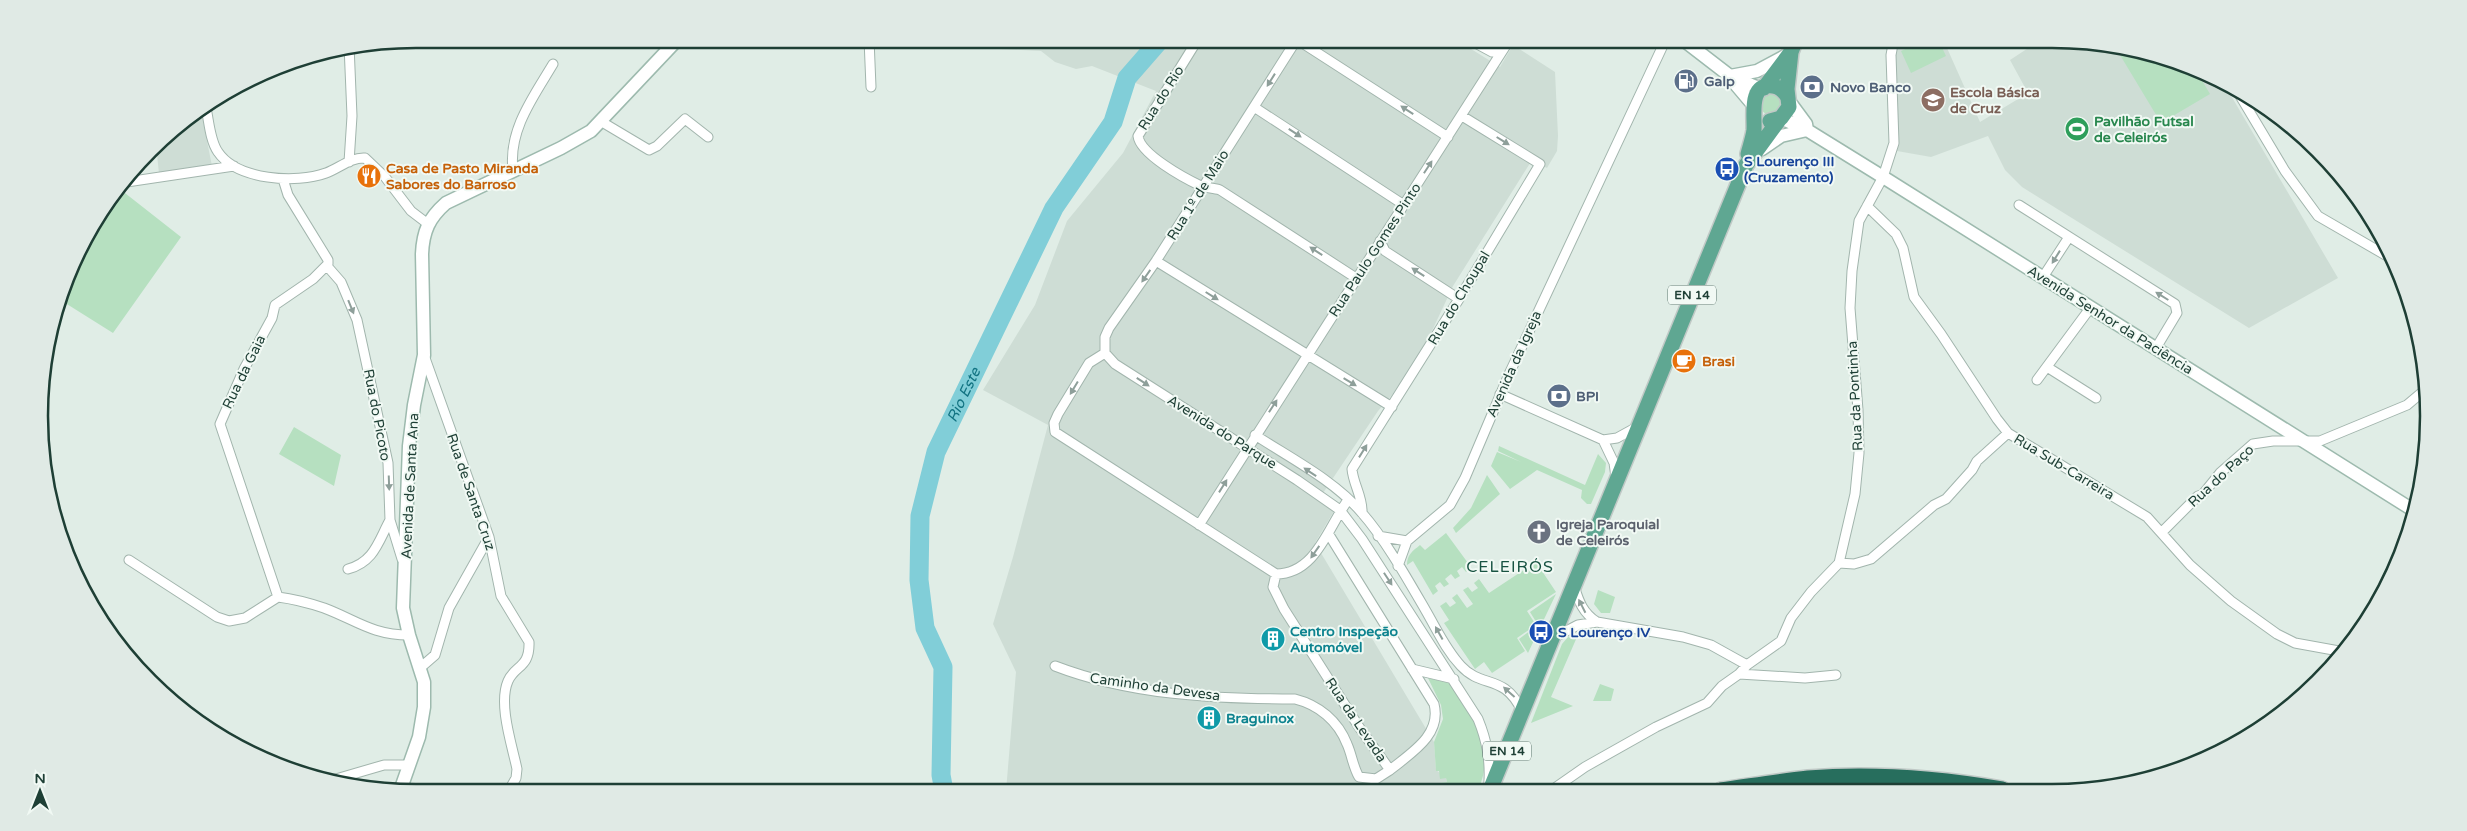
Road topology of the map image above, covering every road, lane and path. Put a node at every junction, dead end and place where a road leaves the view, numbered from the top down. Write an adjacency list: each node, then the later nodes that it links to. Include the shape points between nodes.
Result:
1 (670, 48): 27 (street, Avenida de Santa Ana)
2 (869, 48): 18 (street)
3 (1192, 48): 38 (street, Rua do Rio, via 1138,136 1138,142 1148,154)
4 (1291, 48): 22 (street, Rua 1º de Maio, one-way to 22)
5 (1311, 48): 30 (street, one-way to 5)
6 (1485, 48): 14 (street, via 1492,52)
7 (1504, 48): 14 (street, Rua Paulo Gomes Pinto)
8 (1662, 48): 58 (street, Avenida da Igreja)
9 (1694, 48): 17 (street)
10 (1790, 48): 17 (street, via 1773,64)
11 (1791, 48): 19 (main road, EN 14)
12 (1792, 48): 20 (main road, EN 14, via 1787,78)
13 (1892, 48): 35 (street, Rua da Pontinha, via 1894,142)
14 (1502, 51): 25 (street, Rua Paulo Gomes Pinto)
15 (349, 54): 31 (street, via 352,116)
16 (553, 64): 34 (street, via 520,120)
17 (1730, 76): 19 (street); 23 (street)
18 (871, 87)
19 (1762, 89): 20 (main road, via 1770,86 1780,88); 23 (main road, EN 14, via 1754,98)
20 (1789, 100): 26 (main road, EN 14, via 1787,112); 28 (street)
21 (2244, 102): 45 (street, via 2285,171 2318,216)
22 (1254, 107): 38 (street, Rua 1º de Maio); 39 (street, one-way to 39)
23 (1754, 107): 26 (main road, via 1756,114 1765,120); 32 (main road, EN 14, via 1754,134)
24 (207, 113): 33 (street, via 216,151)
25 (1462, 116): 30 (street, Rua Paulo Gomes Pinto); 50 (street, Rua do Choupal, one-way to 50, via 1540,164)
26 (1780, 119): 28 (street, Avenida Senhor da Paciência); 32 (main road, EN 14)
27 (602, 122): 29 (street, via 649,150 685,119); 34 (street, Avenida de Santa Ana, via 561,148)
28 (1807, 130): 32 (street, via 1773,140); 35 (street, Avenida Senhor da Paciência)
29 (708, 137)
30 (1448, 137): 39 (street, Rua Paulo Gomes Pinto, one-way to 30)
31 (349, 162): 36 (street, via 311,177); 42 (street, via 368,159 411,211)
32 (1746, 165): 62 (main road, EN 14)
33 (234, 166): 36 (street); 37 (street)
34 (513, 170): 42 (street, Avenida de Santa Ana, via 446,203)
35 (1883, 177): 41 (street, Rua da Pontinha); 48 (street, Avenida Senhor da Paciência)
36 (283, 179): 47 (street, via 288,195 328,260)
37 (132, 181)
38 (1203, 187): 46 (street, Rua 1º de Maio); 49 (street, one-way to 38, via 1220,190)
39 (1404, 204): 44 (street, Rua Paulo Gomes Pinto)
40 (2019, 205): 43 (street)
41 (1867, 206): 63 (street, Rua Sub-Carreira, via 1896,234 1903,248 1914,297); 82 (street, Rua da Pontinha, via 1859,221 1850,308 1859,453 1855,494)
42 (428, 224): 54 (street, Avenida de Santa Ana, via 422,254)
43 (2069, 237): 48 (street, one-way to 48); 52 (street, one-way to 43, via 2177,312 2175,304)
44 (1380, 241): 49 (street, Rua Paulo Gomes Pinto); 50 (street, one-way to 44, via 1385,251)
45 (2382, 253)
46 (1156, 261): 53 (street, Rua 1º de Maio, one-way to 53, via 1108,328 1104,337); 55 (street, one-way to 55)
47 (327, 266): 73 (street, Rua do Picoto, one-way to 73, via 341,282 357,320 388,462); 89 (street, Rua da Gaia, via 275,305 272,318 244,369 220,424)
48 (2043, 277): 51 (street, Avenida Senhor da Paciência)
49 (1356, 278): 55 (street, Rua Paulo Gomes Pinto)
50 (1459, 299): 61 (street, Rua do Choupal)
51 (2091, 307): 52 (street, Avenida Senhor da Paciência); 56 (street)
52 (2156, 348): 66 (street, Avenida Senhor da Paciência)
53 (1105, 353): 67 (street, Avenida do Parque, one-way to 67, via 1115,364); 74 (street, one-way to 74, via 1089,363 1058,414 1055,432)
54 (424, 355): 78 (street, Rua de Santa Cruz); 86 (street, Avenida de Santa Ana, via 409,446)
55 (1306, 355): 61 (street, one-way to 61); 64 (street, Rua Paulo Gomes Pinto, one-way to 55)
56 (2047, 367): 57 (street); 60 (street)
57 (2037, 380)
58 (1500, 394): 65 (street); 79 (street, Avenida da Igreja, via 1465,478 1450,505)
59 (2419, 395): 66 (street, Rua do Paço, via 2407,405 2331,437 2320,441)
60 (2096, 398)
61 (1392, 406): 72 (street, Rua do Choupal, one-way to 61, via 1352,469)
62 (1639, 426): 65 (street, via 1617,438); 68 (main road, EN 14)
63 (2008, 433): 75 (street, Rua Sub-Carreira, via 2147,517); 82 (street, via 1977,461 1946,499 1934,505 1871,559 1854,564)
64 (1255, 435): 67 (street, Rua Paulo Gomes Pinto); 69 (street, Avenida do Parque, one-way to 64)
65 (1603, 440): 68 (street, via 1614,463)
66 (2302, 440): 71 (street, Avenida Senhor da Paciência); 75 (street, Rua do Paço, via 2253,444)
67 (1247, 448): 70 (street, Avenida do Parque); 74 (street, one-way to 67)
68 (1617, 479): 88 (main road, EN 14)
69 (1348, 500): 70 (street); 72 (street, Avenida do Parque)
70 (1340, 510): 76 (street); 83 (street, Avenida do Parque)
71 (2407, 510)
72 (1362, 513): 77 (street, Avenida do Parque)
73 (390, 520): 85 (street, via 368,560); 86 (street, Rua do Picoto)
74 (1199, 524): 87 (street)
75 (2162, 532): 93 (street, Rua Sub-Carreira, via 2190,565 2231,601 2277,634 2295,643)
76 (1328, 533): 87 (street, one-way to 87, via 1300,570); 97 (street)
77 (1378, 536): 79 (street); 80 (street, Avenida do Parque)
78 (489, 537): 96 (street, via 449,608 435,655); 106 (street, Rua de Santa Cruz, via 501,596 529,645 525,664 510,678 505,693 517,769)
79 (1406, 541): 84 (street)
80 (1391, 554): 83 (street); 84 (street, Avenida do Parque)
81 (129, 560): 89 (street, via 224,620 245,618)
82 (1839, 562): 94 (street, Rua da Pontinha, via 1791,618 1781,641)
83 (1378, 564): 100 (street, Avenida do Parque, one-way to 100)
84 (1398, 566): 101 (street, Avenida do Parque, one-way to 84, via 1511,692 1467,672 1451,654)
85 (348, 569)
86 (406, 571): 91 (street, Avenida de Santa Ana, via 404,608)
87 (1276, 574): 103 (street, Rua da Levada, via 1274,587 1284,609)
88 (1574, 584): 90 (street, one-way to 88, via 1587,615); 92 (main road, EN 14)
89 (278, 597): 91 (street, via 324,608 389,635)
90 (1597, 622): 92 (street, via 1578,625); 94 (street, via 1711,645)
91 (409, 635): 96 (street, Avenida de Santa Ana)
92 (1553, 638): 101 (main road, EN 14)
93 (2335, 650)
94 (1747, 665): 98 (street, Rua da Pontinha)
95 (1055, 666): 103 (street, Caminho da Devesa, via 1084,677 1204,697 1308,702 1330,718 1342,733 1359,777 1376,779)
96 (420, 668): 102 (street, Avenida de Santa Ana, via 424,682 424,707)
97 (1412, 669): 100 (street); 103 (street, Rua da Levada, via 1434,704 1437,715 1424,743)
98 (1739, 674): 99 (street, via 1805,678); 109 (street, Rua da Pontinha, via 1722,686 1707,703 1656,727)
99 (1836, 675)
100 (1454, 680): 107 (street, Avenida do Parque, via 1487,739)
101 (1522, 711): 108 (main road, EN 14)
102 (410, 765): 104 (street, via 384,765); 105 (street, Avenida de Santa Ana)
103 (1390, 770)
104 (346, 776)
105 (403, 783)
106 (513, 784)
107 (1490, 784)
108 (1492, 784)
109 (1561, 784)
110 (1764, 784): 111 (highway, via 1808,778 1883,777)
111 (1964, 784)

